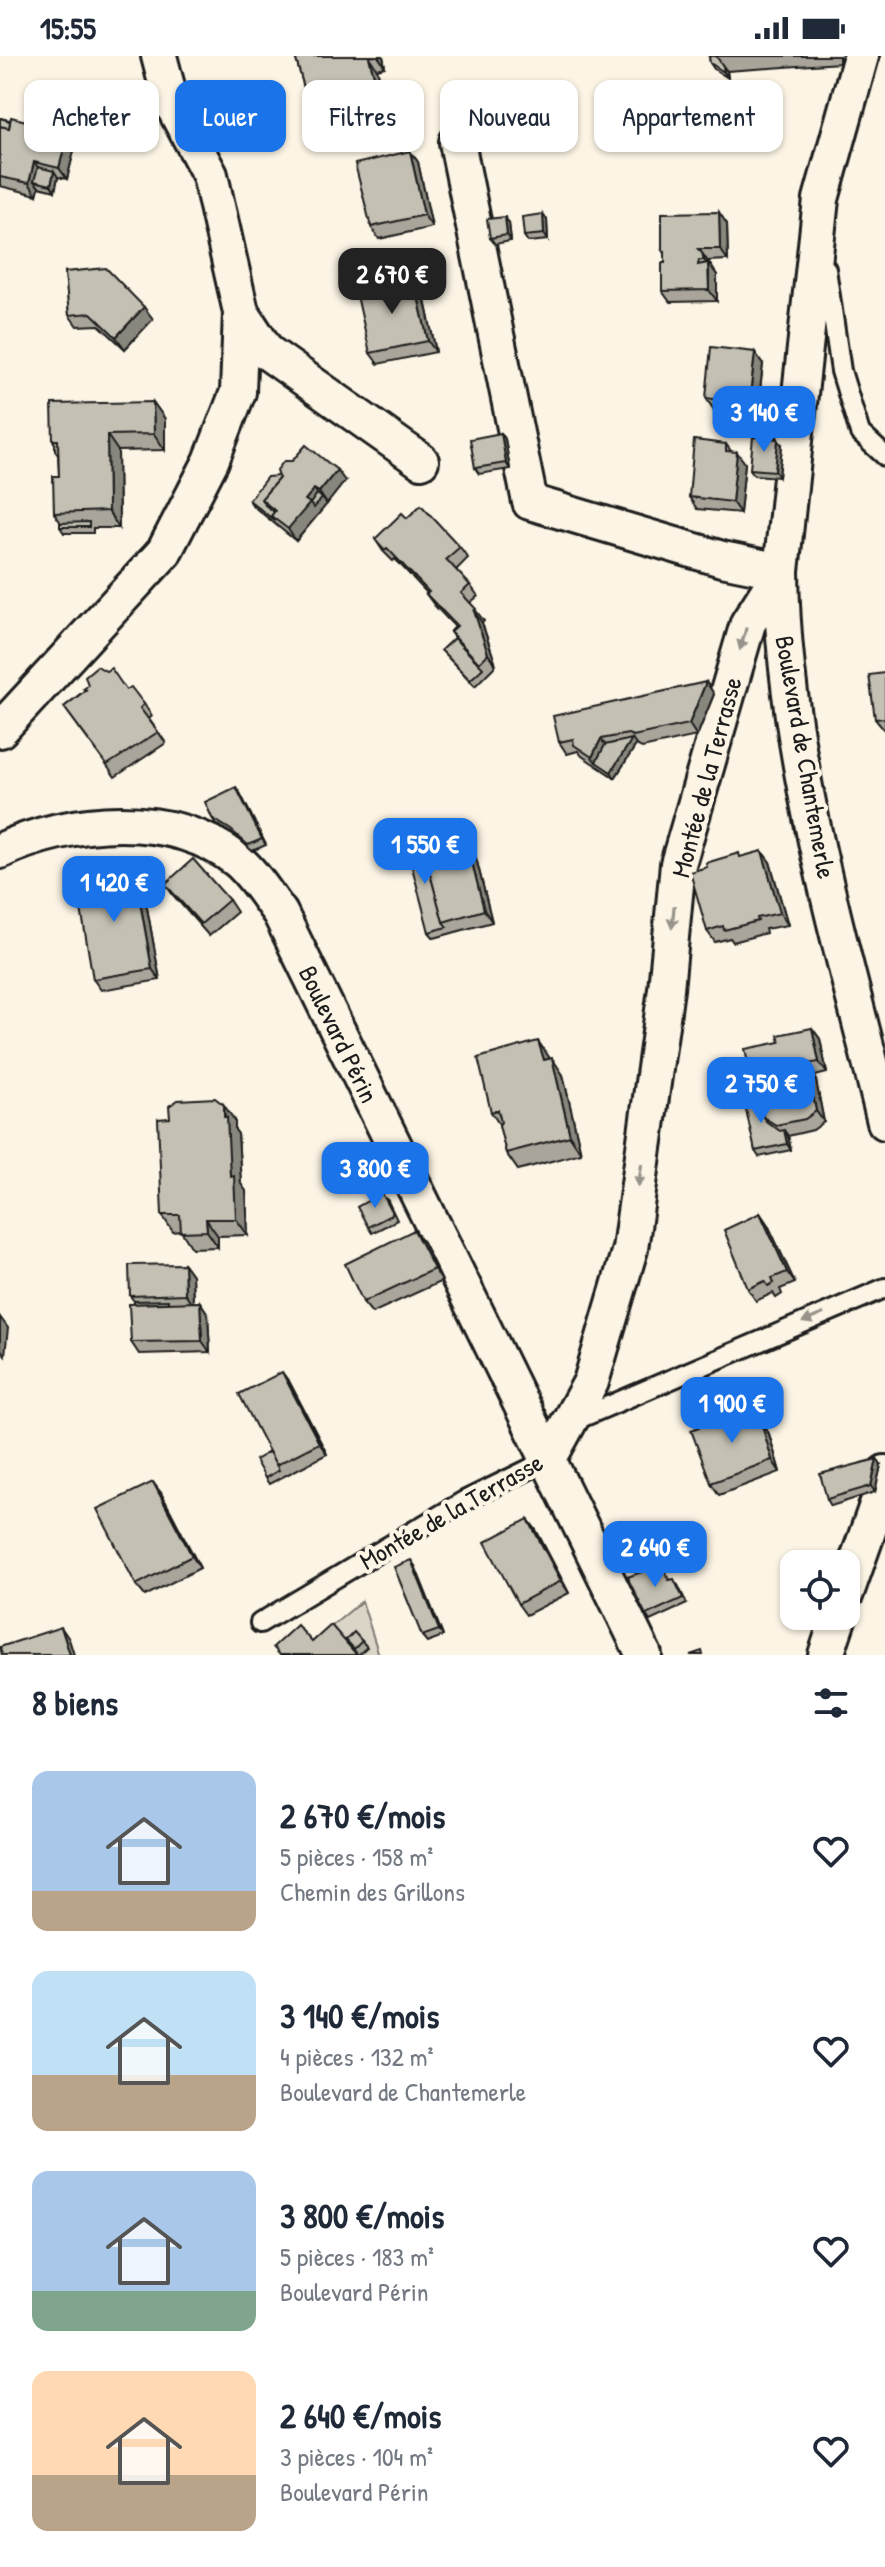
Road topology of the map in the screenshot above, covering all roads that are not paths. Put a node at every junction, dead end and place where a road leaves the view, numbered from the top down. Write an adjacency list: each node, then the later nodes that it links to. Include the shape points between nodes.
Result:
1 (159, 56): 5 (street, via 171,102 210,175)
2 (861, 56): 4 (street, Boulevard de Chantemerle)
3 (459, 152): 8 (street, via 530,502 722,559)
4 (820, 218): 6 (lane, via 841,371 860,433); 8 (street, Boulevard de Chantemerle)
5 (241, 312): 7 (street, via 267,352); 9 (street, via 238,392 211,461 164,552)
6 (885, 456)
7 (421, 461)
8 (781, 571): 11 (street, Boulevard de Chantemerle, via 803,774); 13 (street, Montée de la Terrasse, one-way to 13, via 748,623 678,864 630,1249 591,1382)
9 (0, 730)
10 (0, 851): 14 (street, Boulevard Périn, via 66,827 132,823 197,837 238,861 280,913)
11 (885, 1122)
12 (885, 1288): 13 (lane, one-way to 13)
13 (566, 1424): 14 (street, Montée de la Terrasse)
14 (548, 1460): 17 (lane, Montée de la Terrasse, via 464,1501); 19 (street, Boulevard Périn)
15 (885, 1473): 16 (street)
16 (860, 1553)
17 (260, 1623)
18 (834, 1630): 20 (street)
19 (644, 1655)
20 (826, 1655)

